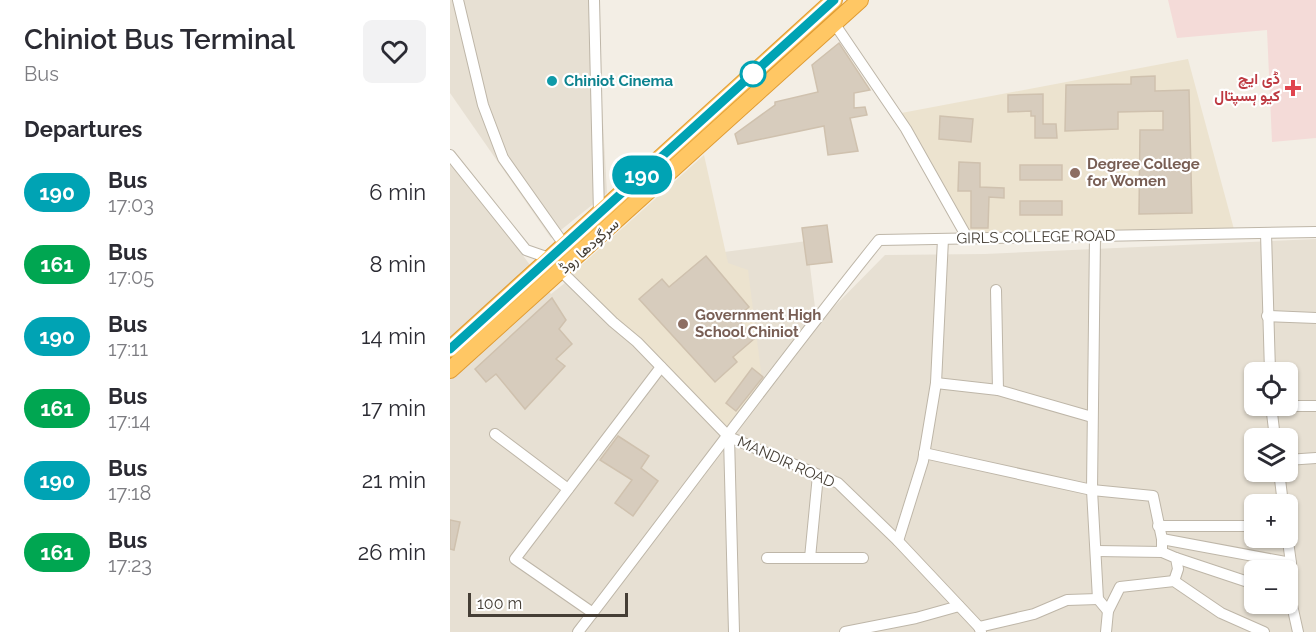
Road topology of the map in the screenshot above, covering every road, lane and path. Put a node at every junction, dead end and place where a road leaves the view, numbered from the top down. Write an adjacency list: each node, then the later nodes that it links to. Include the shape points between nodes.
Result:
1 (458, 0): 15 (street, via 483,105 503,158)
2 (594, 0): 9 (street)
3 (834, 0): 6 (highway, سرگودھا روڈ)
4 (860, 0): 5 (highway, سرگودھا روڈ)
5 (834, 23): 6 (highway, سرگودھا روڈ); 14 (street, via 906,129)
6 (774, 67): 7 (highway, سرگودھا روڈ)
7 (688, 144): 9 (highway, سرگودھا روڈ); 17 (highway, سرگودھا روڈ)
8 (450, 154): 16 (street, via 526,250)
9 (599, 214): 15 (highway, سرگودھا روڈ)
10 (1316, 232): 11 (street, GIRLS COLLEGE ROAD)
11 (1266, 233): 12 (street, GIRLS COLLEGE ROAD); 19 (street)
12 (1095, 236): 14 (street, GIRLS COLLEGE ROAD); 29 (street)
13 (943, 239): 14 (street, GIRLS COLLEGE ROAD); 25 (street); 31 (street, GIRLS COLLEGE ROAD, via 879,240 802,336)
14 (968, 239)
15 (563, 243): 16 (highway, سرگودھا روڈ)
16 (549, 258): 21 (highway, سرگودھا روڈ)
17 (561, 271): 23 (street, MANDIR ROAD); 24 (highway, سرگودھا روڈ)
18 (996, 290): 26 (street)
19 (1267, 316): 20 (street); 22 (street)
20 (1316, 318)
21 (450, 349)
22 (1269, 362)
23 (661, 367): 31 (street, MANDIR ROAD); 36 (street)
24 (450, 370)
25 (936, 383): 26 (street); 32 (street)
26 (998, 390): 29 (street)
27 (1298, 406): 28 (street)
28 (1316, 406)
29 (1092, 417): 37 (street)
30 (495, 434): 36 (street)
31 (729, 437): 35 (street, MANDIR ROAD); 54 (street); 58 (street)
32 (924, 453): 37 (street); 41 (street)
33 (1316, 458): 34 (street)
34 (1298, 459)
35 (818, 475): 41 (street, MANDIR ROAD, via 838,483); 45 (street)
36 (568, 489): 54 (street, via 515,559)
37 (1092, 490): 38 (street, via 1153,496); 42 (street)
38 (1158, 526): 39 (street); 40 (street)
39 (1244, 526)
40 (1162, 539): 43 (street); 48 (street)
41 (898, 541): 52 (street, MANDIR ROAD)
42 (1097, 551): 43 (street); 51 (street)
43 (1161, 552): 47 (street)
44 (767, 558): 45 (street)
45 (810, 558): 46 (street)
46 (863, 558)
47 (1176, 558): 49 (street); 50 (street)
48 (1275, 560)
49 (1174, 581): 53 (street, via 1120,587); 61 (street, via 1221,613)
50 (1244, 581)
51 (1098, 599): 53 (street); 56 (street, via 1067,600)
52 (959, 606): 56 (street, MANDIR ROAD); 59 (street)
53 (1108, 611): 60 (street)
54 (593, 613): 57 (street)
55 (1294, 614): 62 (street)
56 (980, 629)
57 (579, 632)
58 (735, 632)
59 (845, 632)
60 (1106, 632)
61 (1264, 632)
62 (1298, 632)

